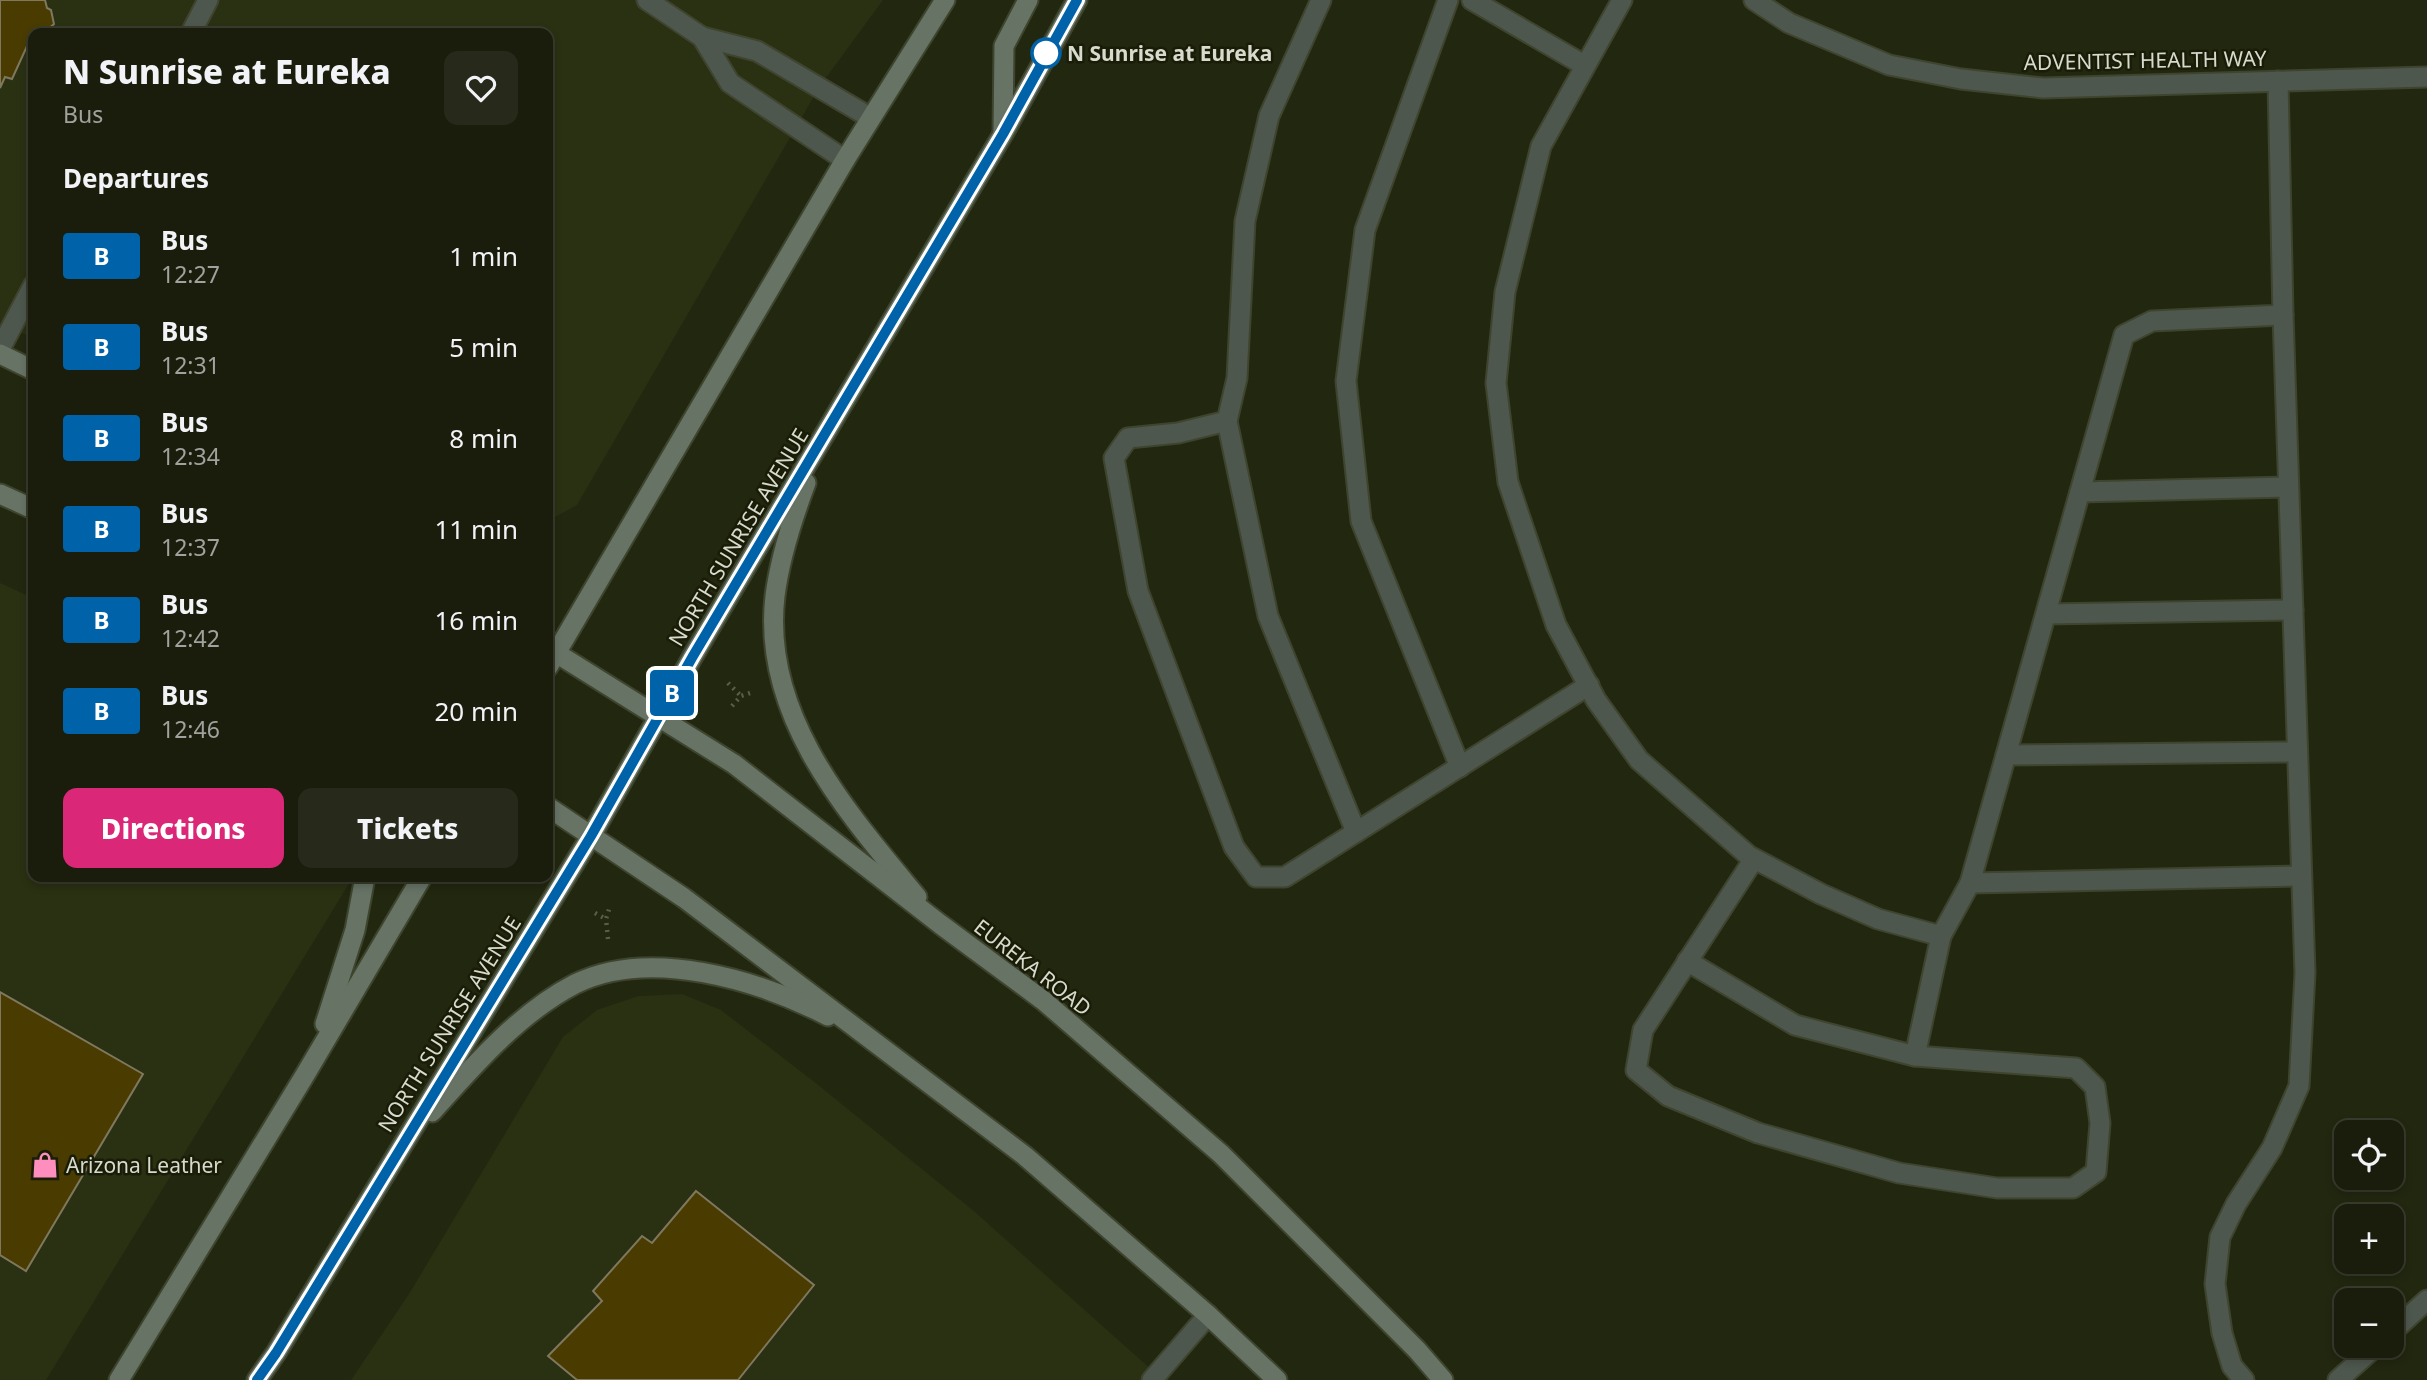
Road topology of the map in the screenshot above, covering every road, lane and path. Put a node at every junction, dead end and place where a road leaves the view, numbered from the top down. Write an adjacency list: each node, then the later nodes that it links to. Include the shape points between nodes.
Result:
1 (208, 0): 11 (lane)
2 (647, 0): 12 (lane)
3 (946, 0): 16 (main road)
4 (1028, 0): 17 (main road, via 1004,46)
5 (1077, 0): 17 (main road, NORTH SUNRISE AVENUE)
6 (1321, 0): 23 (lane, via 1269,116 1245,221 1237,378)
7 (1448, 0): 41 (lane, via 1365,230 1346,382 1361,521)
8 (1472, 0): 13 (lane)
9 (1622, 0): 13 (lane)
10 (1754, 0): 15 (lane, ADVENTIST HEALTH WAY, via 1789,23 1889,65 1961,79 2043,88)
11 (194, 28)
12 (702, 37): 16 (lane, via 757,51); 18 (lane, via 730,83)
13 (1584, 65): 34 (lane, via 1541,146 1505,292 1496,383 1508,482 1556,625)
14 (2427, 77): 15 (lane, ADVENTIST HEALTH WAY)
15 (2278, 81): 20 (lane)
16 (871, 118): 18 (main road)
17 (1003, 134): 24 (main road, NORTH SUNRISE AVENUE)
18 (845, 160): 31 (main road)
19 (28, 296): 21 (lane)
20 (2283, 315): 25 (lane); 26 (lane, via 2152,321 2124,335)
21 (0, 351): 22 (main road)
22 (28, 367)
23 (1227, 421): 43 (lane, via 1268,616); 43 (lane, via 1178,433 1128,438 1114,458 1138,591 1234,846 1256,877 1285,877)
24 (825, 435): 38 (main road, NORTH SUNRISE AVENUE); 53 (main road, via 793,516 780,565 774,625 781,676 799,733 818,767)
25 (2288, 486): 26 (lane); 29 (lane)
26 (2080, 492): 30 (lane)
27 (0, 494): 28 (main road)
28 (28, 507)
29 (2293, 610): 30 (lane); 39 (lane)
30 (2046, 614): 40 (lane)
31 (553, 653)
32 (553, 657): 38 (main road, EUREKA ROAD)
33 (727, 683): 36 (path)
34 (1588, 685): 41 (lane); 45 (lane, via 1639,761)
35 (758, 690): 36 (path)
36 (741, 696): 37 (path)
37 (732, 706)
38 (659, 716): 44 (main road, NORTH SUNRISE AVENUE); 53 (main road, EUREKA ROAD, via 734,764)
39 (2297, 752): 40 (lane); 46 (lane)
40 (2006, 755): 49 (lane)
41 (1460, 767): 43 (lane)
42 (553, 810): 44 (main road)
43 (1356, 832)
44 (591, 836): 57 (main road, via 684,898); 60 (main road, NORTH SUNRISE AVENUE)
45 (1754, 859): 54 (lane, via 1878,919); 56 (lane)
46 (2301, 876): 49 (lane); 70 (lane, via 2305,973 2299,1086 2272,1148 2220,1237 2215,1284 2222,1333 2232,1366)
47 (364, 882): 59 (main road, via 343,971)
48 (419, 882): 59 (main road)
49 (1970, 883): 54 (lane)
50 (610, 906): 52 (path)
51 (594, 913): 52 (path)
52 (606, 919): 55 (path)
53 (940, 924): 69 (main road, EUREKA ROAD, via 1044,1001 1220,1154)
54 (1941, 936): 58 (lane)
55 (608, 943)
56 (1688, 961): 58 (lane, via 1795,1025); 58 (lane, via 1643,1030 1636,1070 1668,1096 1758,1133 1899,1173 1997,1188 2073,1188 2096,1171 2100,1123 2095,1087 2076,1068)
57 (874, 1040): 60 (main road, via 751,984 685,971 612,971 575,984 522,1021); 62 (main road, via 1025,1156)
58 (1915, 1056)
59 (305, 1075): 65 (main road)
60 (400, 1147): 66 (main road, NORTH SUNRISE AVENUE)
61 (2427, 1300): 63 (lane)
62 (1208, 1315): 67 (lane); 68 (main road)
63 (2404, 1321)
64 (2363, 1358): 71 (lane)
65 (119, 1380)
66 (257, 1380)
67 (1152, 1380)
68 (1277, 1380)
69 (1443, 1380)
70 (2244, 1380)
71 (2339, 1380)

